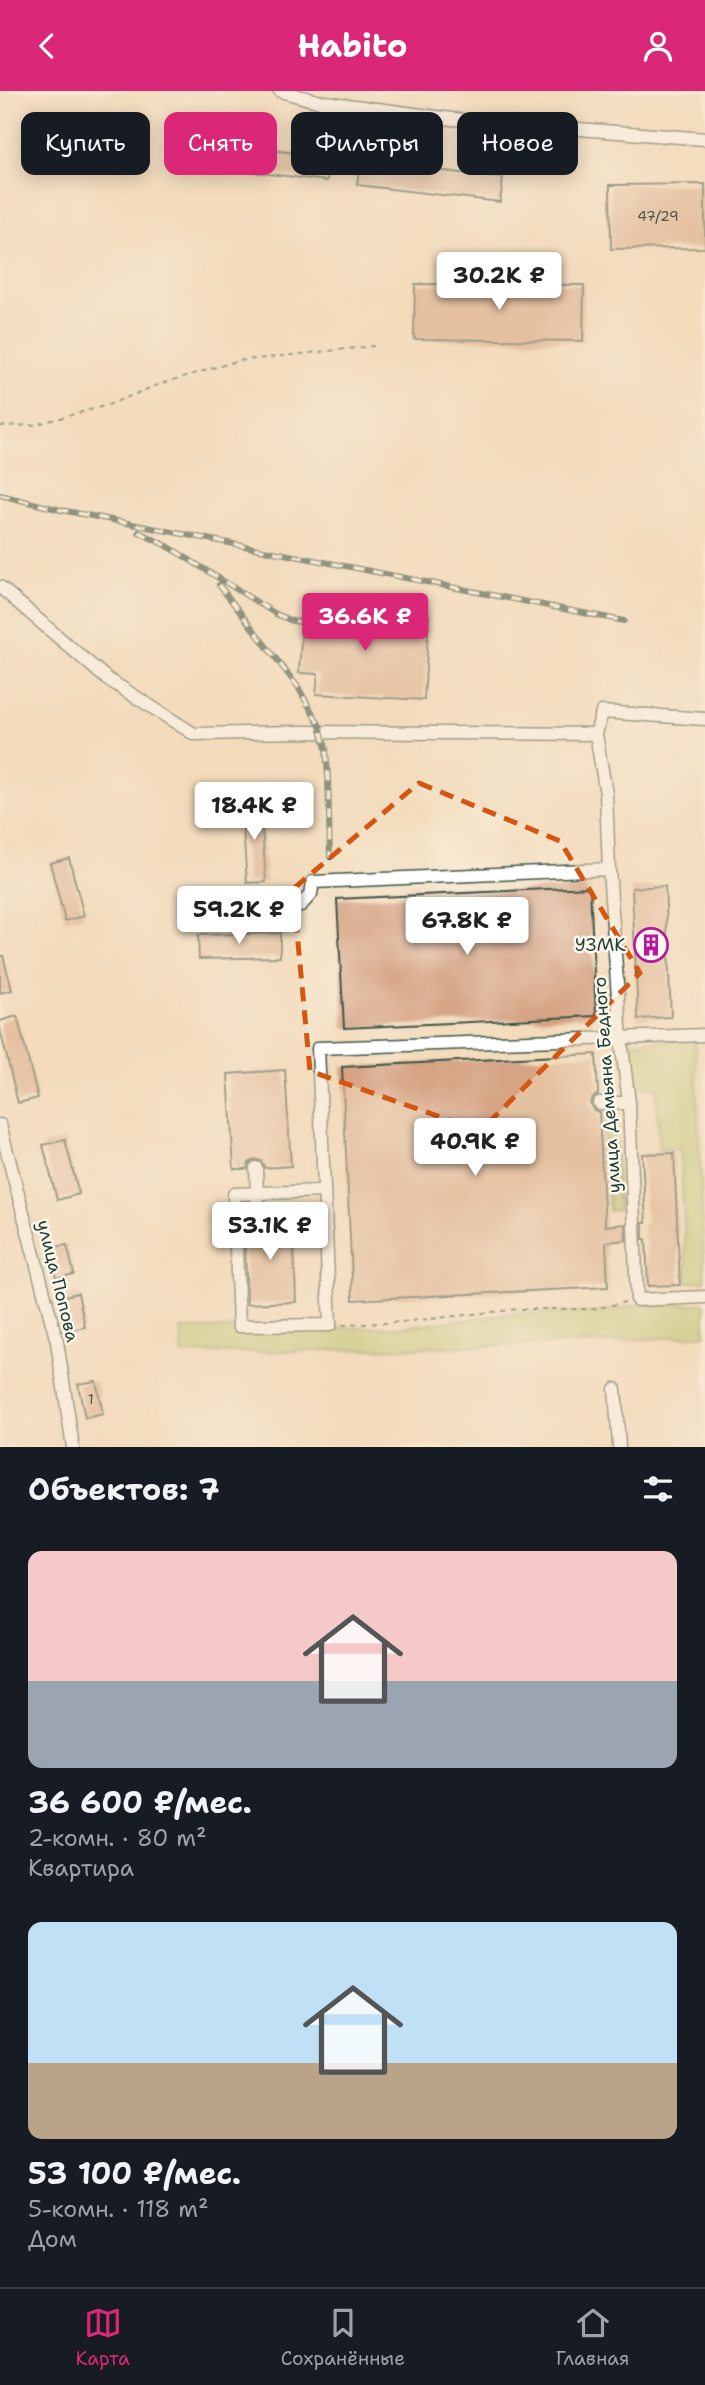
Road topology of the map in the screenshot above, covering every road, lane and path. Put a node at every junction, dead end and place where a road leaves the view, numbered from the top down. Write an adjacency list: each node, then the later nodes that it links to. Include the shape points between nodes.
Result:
1 (280, 91): 2 (street, via 317,101 452,119)
2 (705, 139)
3 (374, 346): 4 (path, via 237,361 47,422)
4 (0, 426)
5 (0, 587): 7 (street, via 106,678 194,734)
6 (705, 719): 7 (street, via 602,712)
7 (596, 734): 8 (street, улица Демьяна Бедного, via 606,794)
8 (609, 869): 9 (street, via 313,882 312,894 302,905); 11 (street, улица Демьяна Бедного)
9 (219, 907)
10 (705, 1035): 11 (street)
11 (621, 1039): 13 (street, улица Демьяна Бедного); 17 (street, via 318,1048)
12 (599, 1103): 13 (street)
13 (629, 1103): 21 (street, улица Демьяна Бедного)
14 (0, 1125): 16 (street, улица Попова)
15 (256, 1168): 18 (street)
16 (6, 1175): 24 (street, улица Попова, via 57,1342)
17 (324, 1191): 18 (street); 22 (street)
18 (257, 1194): 19 (street); 22 (street, via 234,1195 239,1326)
19 (258, 1219)
20 (705, 1297): 21 (street)
21 (636, 1300): 22 (path, via 594,1310 519,1310)
22 (330, 1325)
23 (615, 1389): 25 (street)
24 (73, 1447)
25 (619, 1447)

